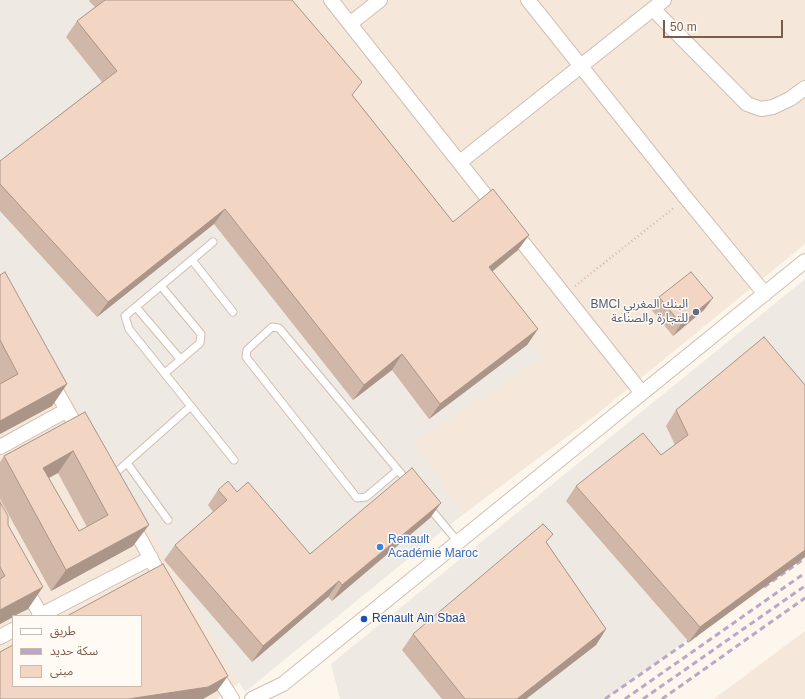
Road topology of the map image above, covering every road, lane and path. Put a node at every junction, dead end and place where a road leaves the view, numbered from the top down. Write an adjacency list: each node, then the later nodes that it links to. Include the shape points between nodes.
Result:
1 (331, 0): 6 (street)
2 (380, 0): 6 (street)
3 (528, 0): 7 (street)
4 (664, 0): 5 (street)
5 (653, 9): 7 (street); 8 (street, via 747,104 761,109 773,107)
6 (351, 23): 9 (street)
7 (582, 66): 9 (street); 10 (street)
8 (805, 88)
9 (460, 162): 16 (street)
10 (686, 198): 15 (street); 16 (path)
11 (213, 242): 12 (lane)
12 (192, 260): 14 (lane); 18 (lane)
13 (805, 261): 15 (street)
14 (161, 286): 17 (lane); 19 (lane, via 201,334 200,343)
15 (765, 294): 22 (street)
16 (564, 296): 22 (street)
17 (136, 307): 19 (lane); 21 (lane, via 125,316 129,329)
18 (233, 312)
19 (180, 360): 21 (lane)
20 (45, 370): 24 (street)
21 (165, 373): 23 (lane)
22 (642, 393): 36 (street)
23 (191, 406): 27 (lane); 28 (lane)
24 (67, 410): 25 (street); 26 (street)
25 (0, 447)
26 (89, 448)
27 (234, 460)
28 (127, 463): 31 (lane); 35 (lane)
29 (100, 468): 31 (street)
30 (398, 470): 30 (lane, via 366,497 357,498 246,357 247,350 272,327 279,328); 32 (lane)
31 (109, 484)
32 (413, 488)
33 (423, 500): 36 (lane)
34 (125, 512): 37 (street)
35 (168, 520)
36 (458, 542): 45 (street)
37 (151, 558): 39 (street); 41 (street)
38 (18, 575): 40 (street)
39 (173, 598)
40 (39, 615)
41 (42, 615)
42 (12, 631): 43 (street)
43 (0, 637)
44 (206, 657): 46 (street)
45 (283, 684): 47 (street); 48 (street)
46 (232, 699)
47 (252, 699)
48 (278, 699)

